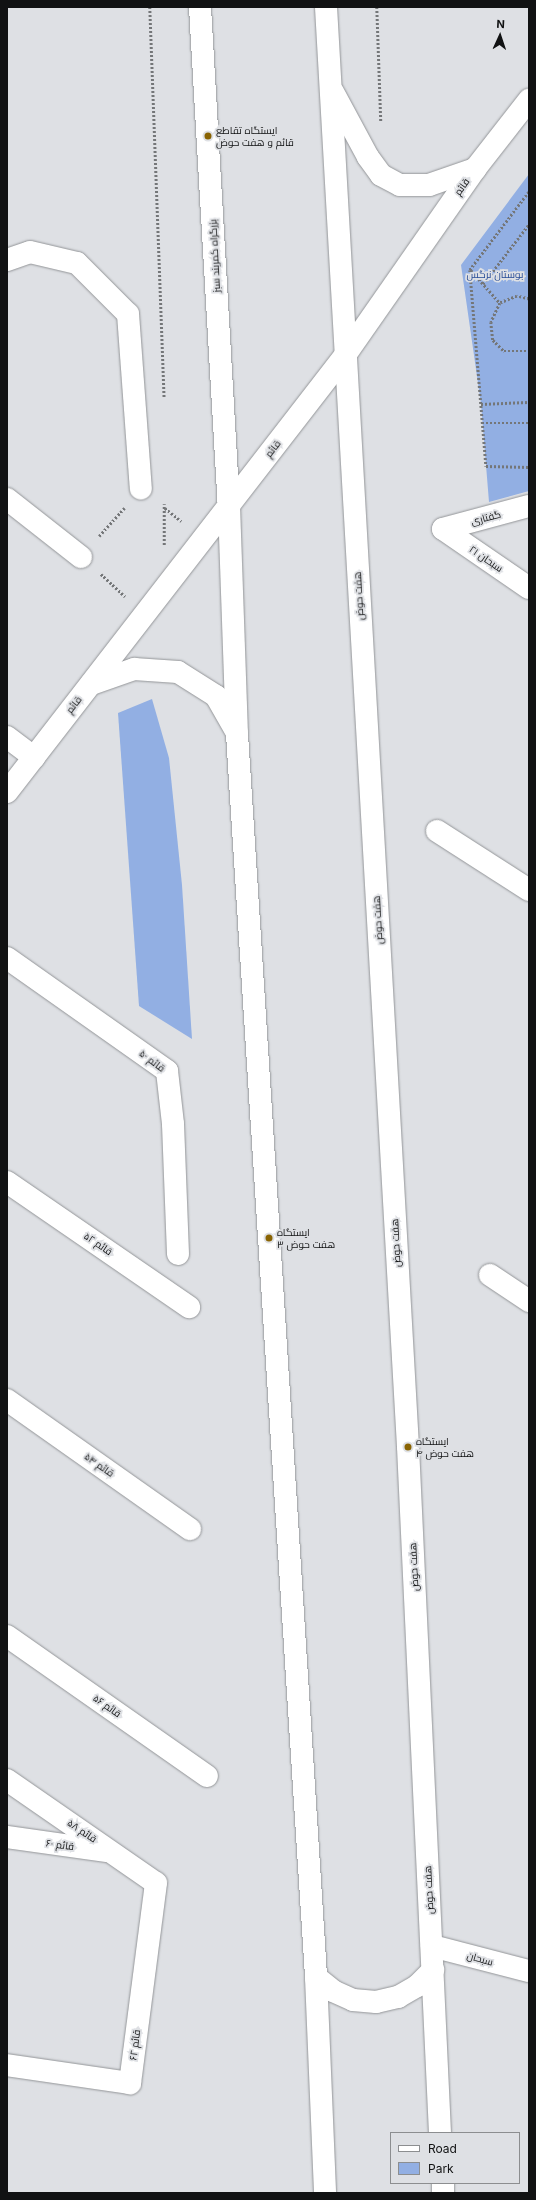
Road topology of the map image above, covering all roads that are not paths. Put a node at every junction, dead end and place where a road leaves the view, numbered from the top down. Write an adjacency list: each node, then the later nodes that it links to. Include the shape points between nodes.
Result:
1 (200, 7): 10 (main road, بزرگراه کمربند سبز)
2 (326, 7): 3 (main road)
3 (330, 86): 5 (main road, via 368,157 381,175 400,185 429,185); 7 (main road)
4 (529, 100): 5 (main road, قائم)
5 (475, 169): 7 (main road, قائم)
6 (7, 260): 8 (main road, via 30,252 77,263 128,314)
7 (346, 354): 10 (main road, قائم); 36 (main road, هفت حوض, via 408,1446)
8 (141, 489)
9 (7, 499): 13 (main road)
10 (229, 506): 15 (main road, قائم); 16 (main road)
11 (529, 506): 12 (main road, گفتاری)
12 (444, 529): 14 (main road, سبحان ۲۱)
13 (81, 557)
14 (529, 588)
15 (91, 684): 16 (main road, via 134,669 178,672 216,696); 18 (main road, قائم)
16 (237, 734): 39 (main road)
17 (7, 737): 18 (main road)
18 (34, 757): 19 (main road, قائم)
19 (7, 792)
20 (437, 831): 21 (main road)
21 (529, 890)
22 (7, 958): 24 (main road, قائم ۵۰, via 167,1071 173,1124)
23 (7, 1182): 27 (main road, قائم ۵۲)
24 (178, 1254)
25 (490, 1275): 26 (main road)
26 (529, 1301)
27 (189, 1307)
28 (7, 1400): 29 (main road, قائم ۵۴)
29 (190, 1529)
30 (7, 1636): 31 (main road, قائم ۵۶)
31 (207, 1776)
32 (7, 1780): 34 (main road, قائم ۵۸)
33 (7, 1837): 34 (main road, قائم ۶۰)
34 (112, 1852): 35 (main road, قائم ۵۸)
35 (156, 1883): 40 (main road, قائم ۶۲, via 130,2083)
36 (432, 1946): 37 (main road, هفت حوض); 38 (main road, سبحان)
37 (433, 1970): 39 (main road, via 418,1986 398,1998 376,2002 354,2000 333,1992); 41 (main road, هفت حوض)
38 (529, 1971)
39 (316, 1977): 42 (main road)
40 (7, 2065)
41 (440, 2132)
42 (325, 2193)

